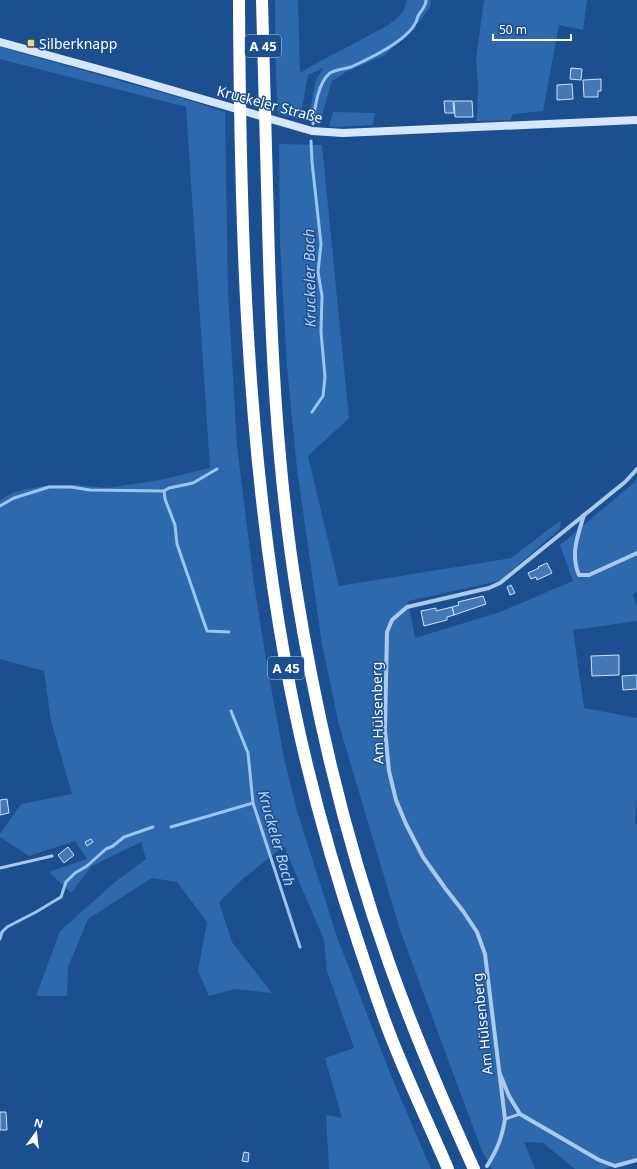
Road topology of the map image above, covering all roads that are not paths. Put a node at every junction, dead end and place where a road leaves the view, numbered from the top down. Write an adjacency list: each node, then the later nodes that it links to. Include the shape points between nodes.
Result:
1 (239, 0): 15 (highway, A 45, via 240,142 246,301 257,459 285,663 336,874 392,1040)
2 (262, 0): 16 (highway, A 45, via 274,380 296,587 308,654 331,764 354,853 413,1028)
3 (0, 42): 4 (street, Kruckeler Straße, via 312,131 343,133)
4 (637, 120)
5 (637, 469): 6 (street, Am Hülsenberg)
6 (584, 515): 7 (street, via 574,557 579,575 589,575); 10 (street, Am Hülsenberg, via 500,583 489,588 407,607 392,620 387,632 385,730 389,771 396,800 423,856 477,932 485,954)
7 (637, 553)
8 (52, 856): 9 (lane)
9 (0, 868)
10 (498, 1070): 11 (street); 12 (street, Am Hülsenberg)
11 (520, 1114): 12 (lane); 13 (street, via 599,1160 615,1166)
12 (505, 1120): 14 (street, Am Hülsenberg, via 498,1148)
13 (637, 1160)
14 (487, 1166)
15 (448, 1169)
16 (474, 1169)

